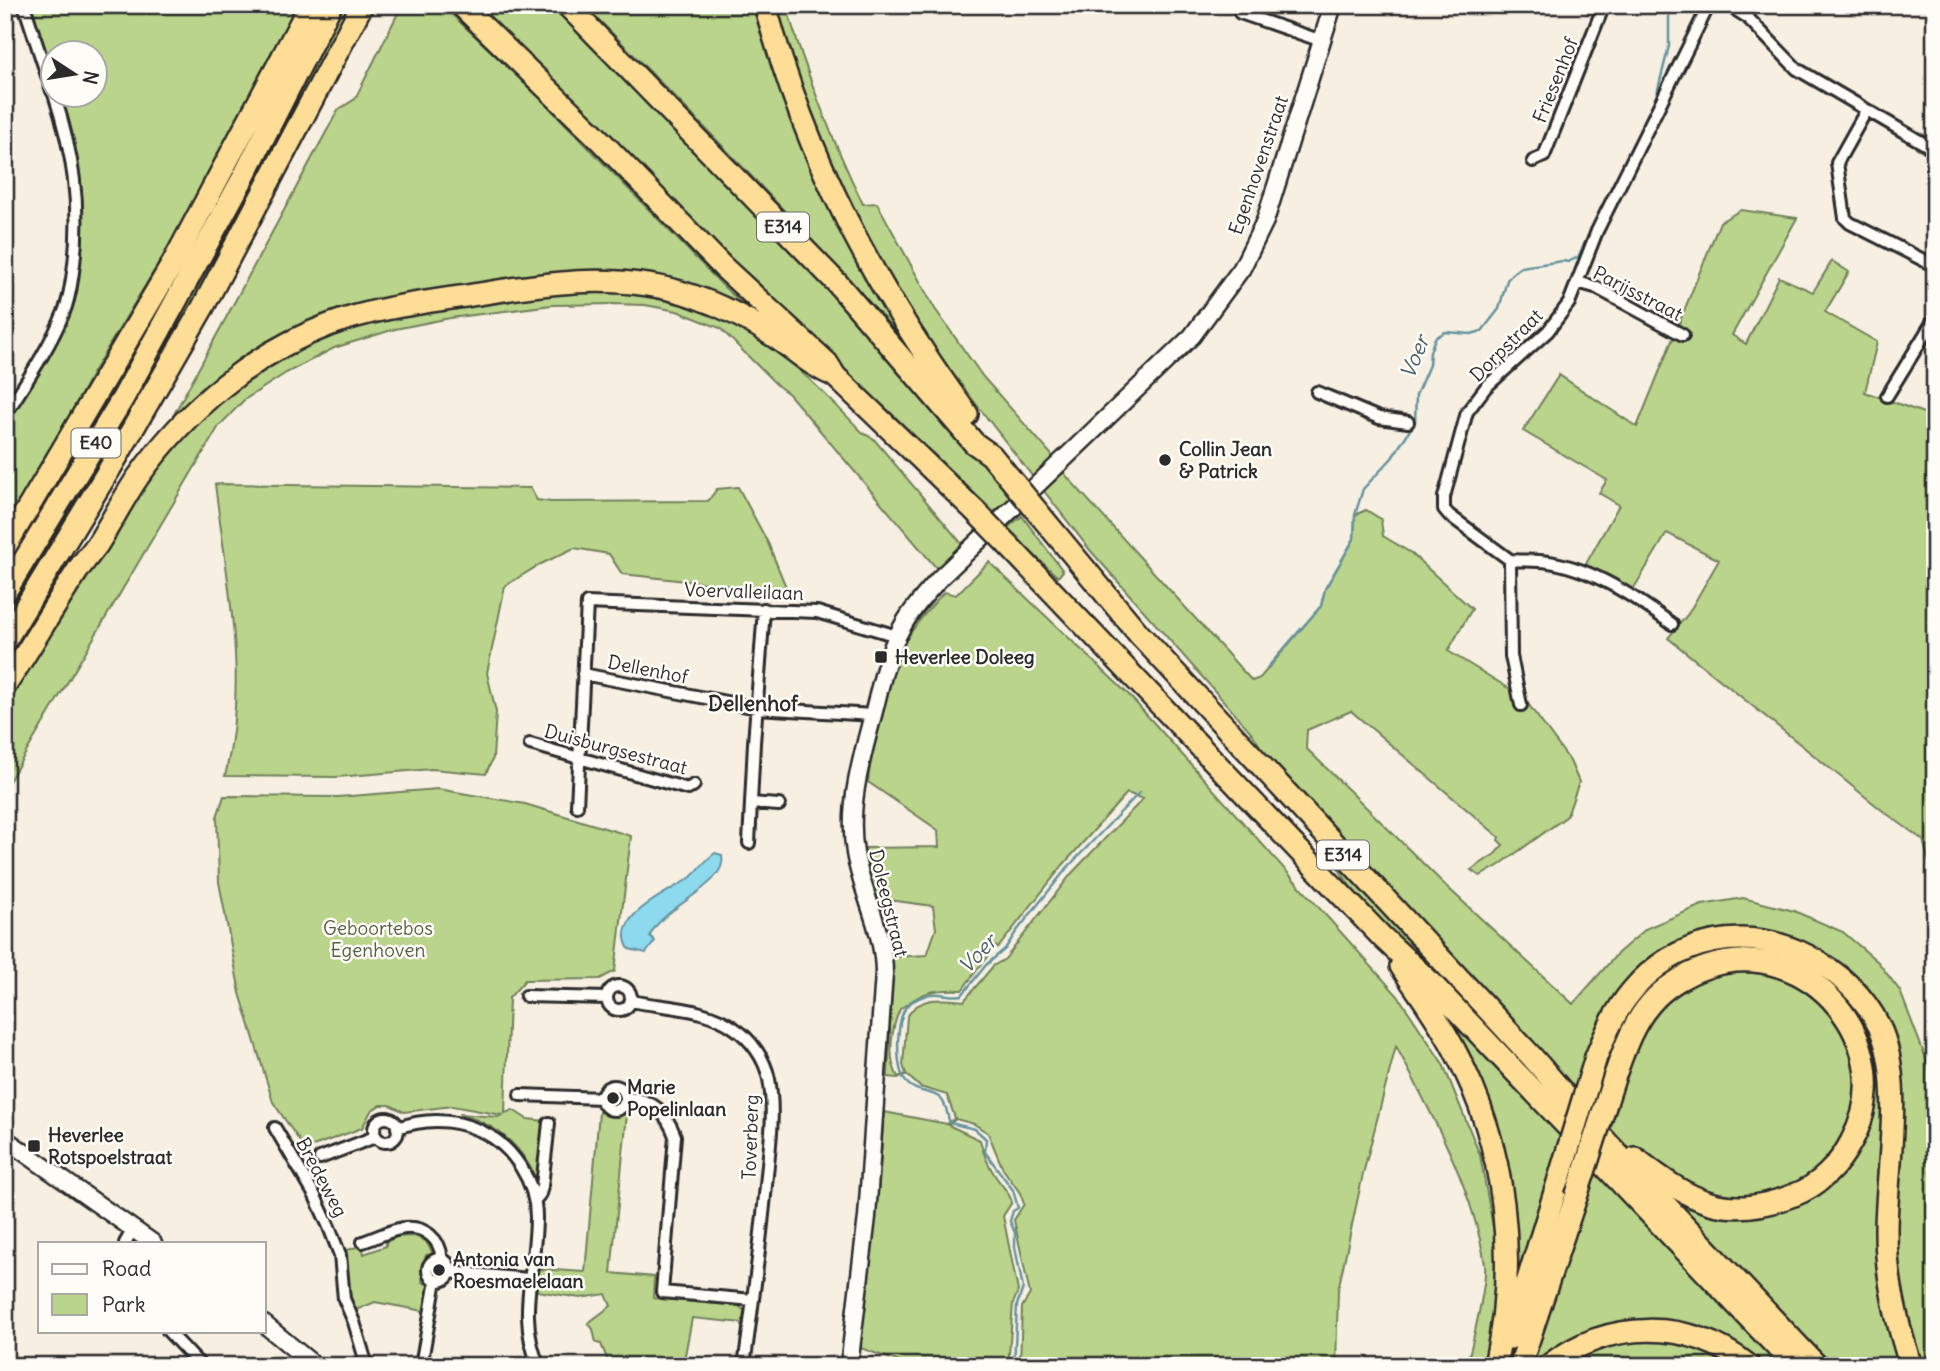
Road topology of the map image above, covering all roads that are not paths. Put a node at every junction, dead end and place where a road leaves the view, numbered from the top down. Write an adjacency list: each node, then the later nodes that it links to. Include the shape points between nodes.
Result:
1 (24, 5): 14 (street)
2 (310, 5): 31 (highway, via 173,263)
3 (331, 5): 34 (highway, E40, via 136,374)
4 (362, 5): 30 (highway, E40, via 203,307)
5 (461, 5): 23 (highway, E314, via 723,267 827,363)
6 (567, 5): 29 (highway, E314, via 837,283 974,443)
7 (765, 5): 29 (highway, via 801,118 846,223 888,297 982,434)
8 (1333, 5): 13 (street, Egenhovenstraat)
9 (1604, 5): 18 (street, Friesenhof, via 1544,156)
10 (1709, 5): 20 (street, Dorpstraat, via 1597,231)
11 (1728, 5): 16 (street, via 1747,17 1797,69)
12 (1240, 13): 13 (street)
13 (1322, 41): 28 (street, Egenhovenstraat, via 1265,222 1242,268 1192,336)
14 (38, 47)
15 (58, 108): 26 (street, via 76,181 78,232 71,288 52,339)
16 (1866, 111): 17 (street); 19 (street, via 1837,163 1845,218)
17 (1935, 150)
18 (1533, 161)
19 (1935, 267)
20 (1577, 282): 22 (street, Parijsstraat, via 1595,287); 32 (street, Dorpstraat, via 1569,303 1548,331 1486,387 1466,412 1454,452 1444,509)
21 (1935, 318): 25 (street)
22 (1683, 335)
23 (835, 376): 33 (highway, via 724,308 632,282 535,285 368,314 282,346 203,401 138,478); 51 (highway, E314, bridge, via 974,510)
24 (1317, 392): 27 (street, via 1379,418)
25 (1887, 396)
26 (5, 415)
27 (1408, 422)
28 (1079, 444): 37 (street, Doleegstraat, via 940,578 911,611)
29 (991, 455): 63 (highway, E314, bridge, via 1139,634)
30 (112, 465): 33 (highway, via 100,516); 38 (highway, E40)
31 (5, 547)
32 (1510, 560): 36 (street, via 1550,562 1590,574); 41 (street, via 1511,656)
33 (79, 567): 40 (highway)
34 (5, 592)
35 (764, 609): 37 (street, Voervalleilaan, via 817,612); 39 (street, Voervalleilaan, via 587,603); 42 (street)
36 (1672, 624)
37 (897, 636): 43 (street, Doleegstraat)
38 (5, 641)
39 (583, 674): 42 (street, Dellenhof); 45 (street)
40 (5, 686)
41 (1521, 705)
42 (757, 708): 43 (street, Dellenhof); 47 (street)
43 (873, 715): 82 (street, Doleegstraat, via 855,789 852,825 857,866 883,948 884,983 866,1228)
44 (530, 744): 45 (street, Duisburgsestraat)
45 (579, 758): 46 (street, Duisburgsestraat, via 688,789); 49 (street)
46 (694, 785)
47 (751, 803): 48 (street); 50 (street)
48 (779, 805)
49 (577, 806)
50 (749, 843)
51 (1383, 938): 83 (highway, via 1457,1053 1491,1136 1505,1212 1506,1283); 88 (highway, E314)
52 (526, 996): 53 (street, Toverberg)
53 (607, 998): 54 (street, Toverberg, via 616,1010 625,1009); 54 (street, Toverberg, via 609,990 620,985 630,991)
54 (631, 1001): 73 (street, Toverberg, via 723,1021 746,1037 762,1059 769,1077 772,1121)
55 (520, 1095): 56 (street)
56 (602, 1098): 57 (street, via 607,1108 615,1110 623,1107); 57 (street, via 604,1090 615,1085)
57 (627, 1098): 73 (street, via 662,1110 676,1136 662,1292)
58 (549, 1123): 65 (street, via 542,1186)
59 (275, 1128): 78 (street, Bredeweg, via 315,1196 340,1255 344,1300)
60 (397, 1128): 61 (street, via 390,1142); 61 (street, via 390,1119 381,1119 374,1128); 65 (street, via 440,1120 483,1132 510,1152)
61 (375, 1137): 64 (street)
62 (5, 1139): 66 (street)
63 (1610, 1146): 85 (highway, bridge, via 1630,1153 1666,1182 1700,1200 1739,1209 1804,1191 1844,1156 1864,1111 1865,1064 1856,1034 1829,995 1801,975 1740,960 1692,972 1651,1003 1635,1024 1615,1075); 89 (highway, E314)
64 (320, 1158)
65 (535, 1200): 71 (street)
66 (129, 1236): 68 (street)
67 (363, 1241): 69 (street, via 402,1228 420,1228 437,1242)
68 (150, 1242)
69 (441, 1259): 70 (street); 72 (street, via 428,1267 428,1274)
70 (449, 1272): 71 (street); 72 (street)
71 (529, 1279): 80 (street, via 529,1339)
72 (436, 1280): 79 (street)
73 (753, 1300): 81 (street, Toverberg)
74 (266, 1326): 77 (street)
75 (169, 1332): 76 (street)
76 (201, 1366)
77 (315, 1366)
78 (367, 1366)
79 (421, 1366)
80 (539, 1366)
81 (744, 1366)
82 (849, 1366)
83 (1495, 1366)
84 (1502, 1366): 90 (highway, bridge, via 1596,1057 1612,1020 1632,990 1678,954 1738,938 1792,948 1830,968 1858,993 1879,1027 1893,1097 1886,1234 1892,1291)
85 (1520, 1366)
86 (1548, 1366): 87 (highway, via 1566,1352 1606,1335 1636,1329 1698,1338)
87 (1749, 1366)
88 (1795, 1366)
89 (1817, 1366)
90 (1912, 1366)

